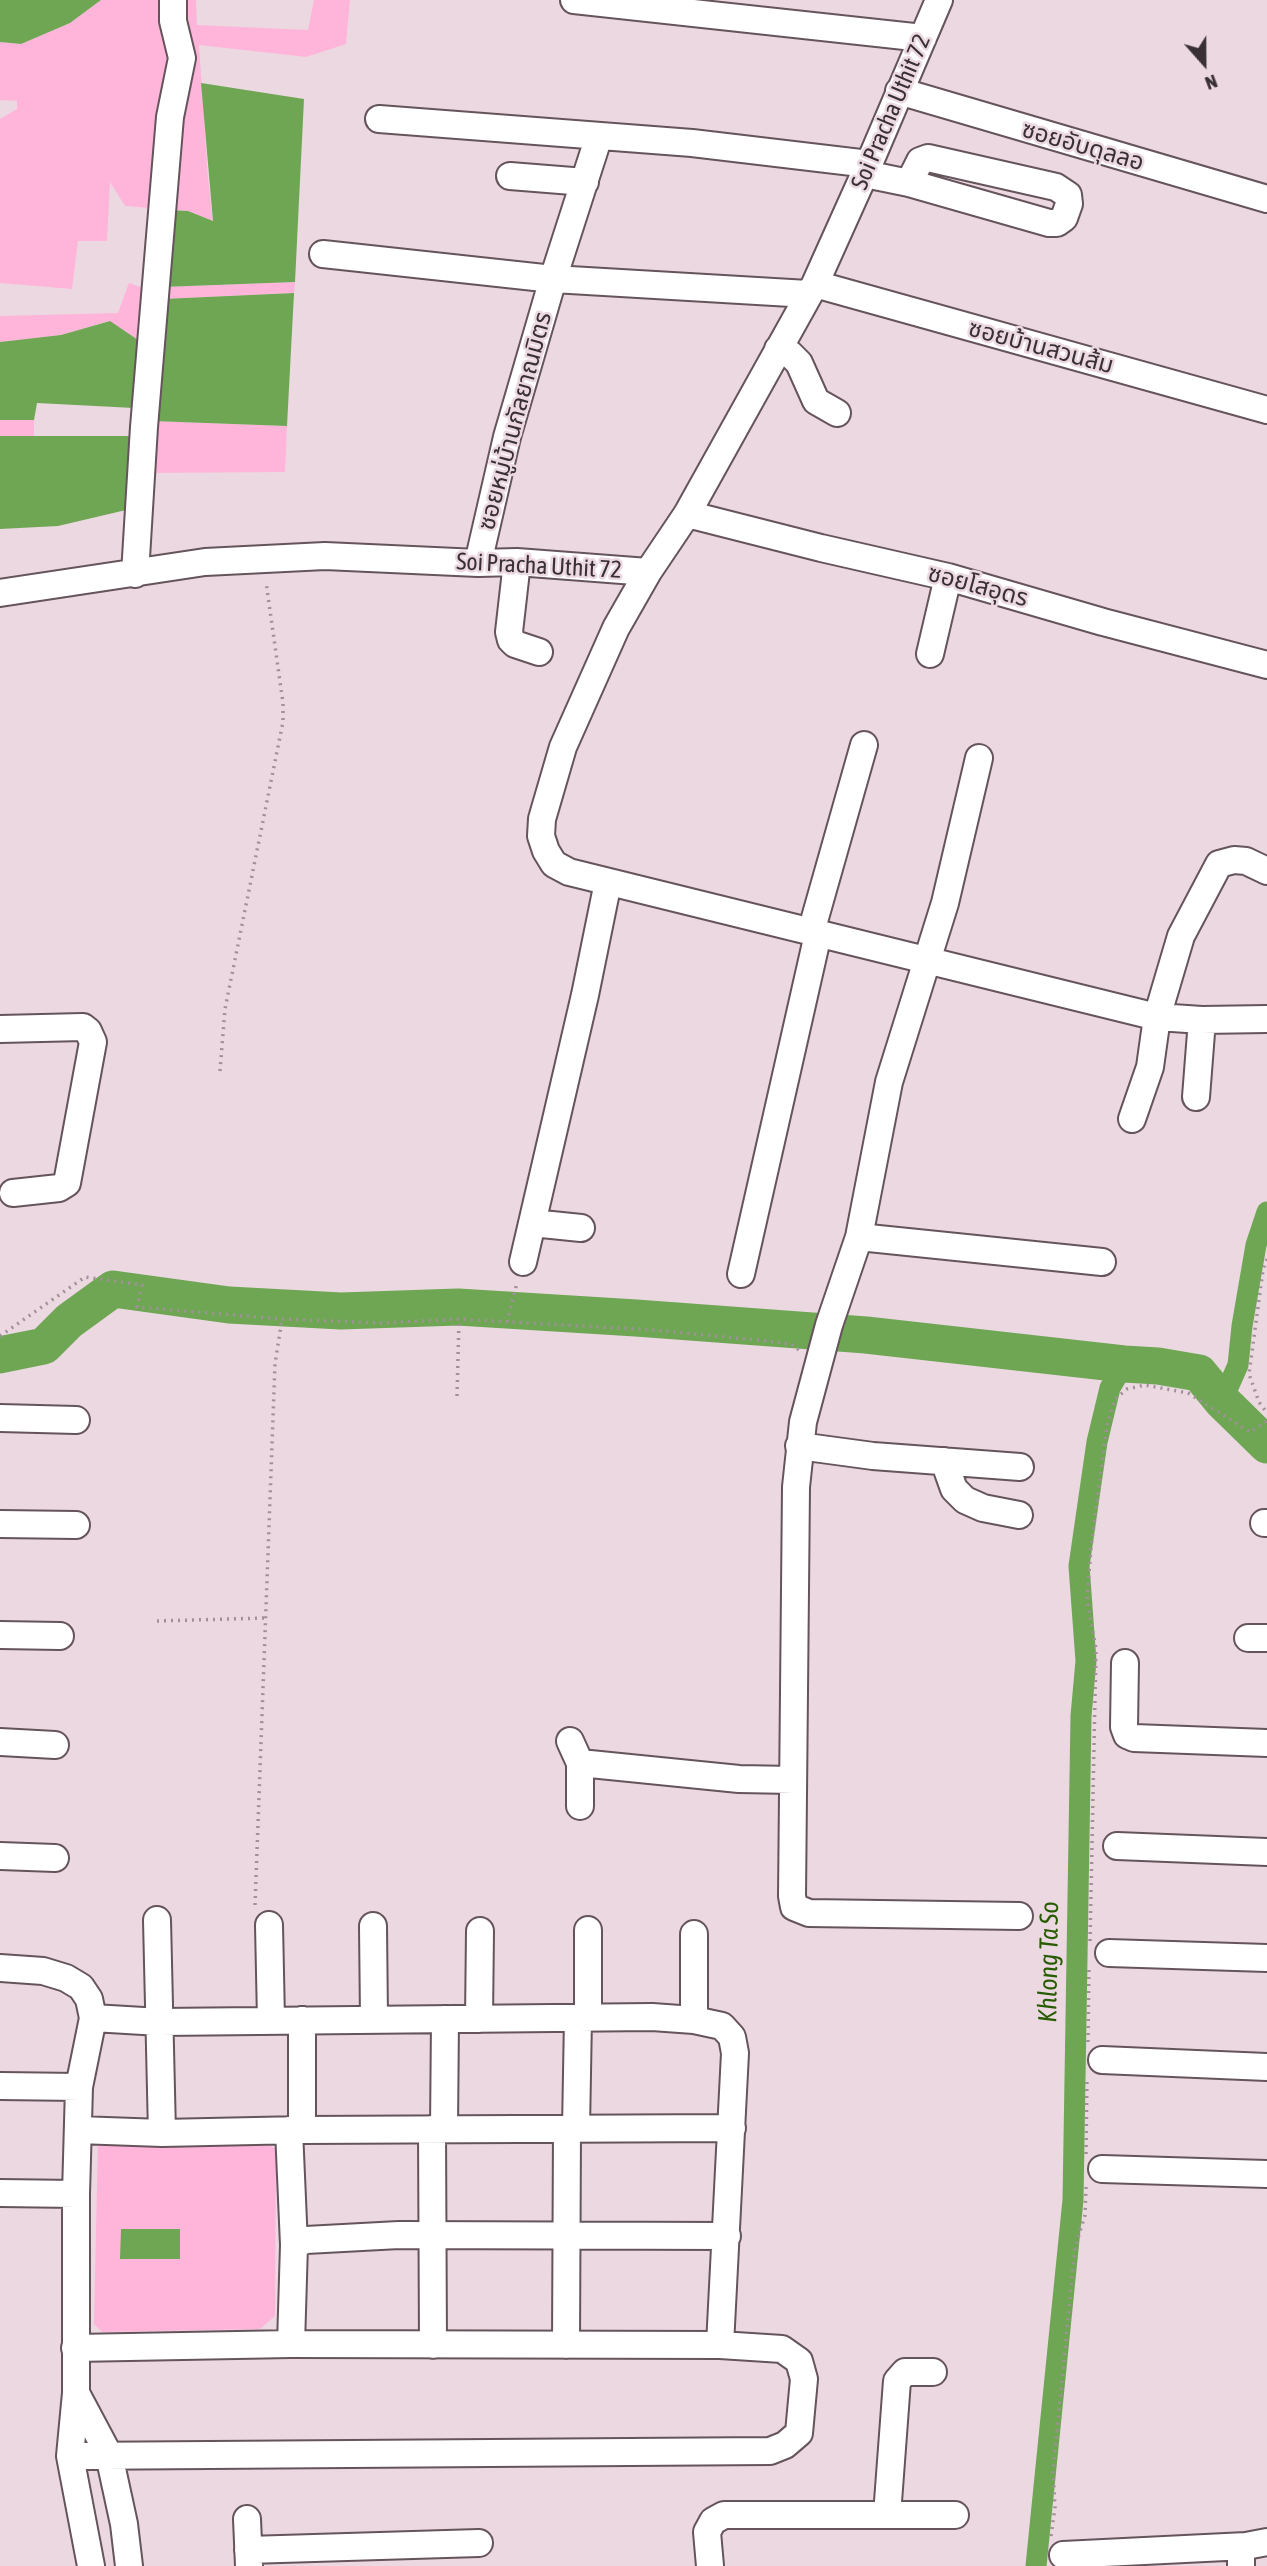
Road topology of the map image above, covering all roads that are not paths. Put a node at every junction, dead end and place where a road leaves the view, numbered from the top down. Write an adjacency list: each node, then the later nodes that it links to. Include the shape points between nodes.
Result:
1 (173, 0): 23 (street, via 182,58 170,117)
2 (574, 0): 4 (street)
3 (939, 0): 4 (street, Soi Pracha Uthit 72)
4 (923, 38): 5 (street, Soi Pracha Uthit 72)
5 (899, 91): 8 (street, Soi Pracha Uthit 72); 12 (street, ซอยอับดุลลอ)
6 (379, 119): 7 (street)
7 (599, 136): 8 (street, via 692,143); 10 (street, ซอยหมู่บ้านกัลยาณมิตร)
8 (867, 169): 11 (street); 15 (street, Soi Pracha Uthit 72)
9 (510, 176): 10 (street)
10 (584, 182): 14 (street, ซอยหมู่บ้านกัลยาณมิตร)
11 (909, 183): 11 (street, via 1049,223 1064,218 1069,204 1068,195 1056,187 928,158 920,161)
12 (1267, 199)
13 (323, 254): 14 (street, ซอยหมู่บ้านกัลยาณมิตร)
14 (553, 279): 15 (street, ซอยหมู่บ้านกัลยาณมิตร); 21 (street, ซอยหมู่บ้านกัลยาณมิตร, via 507,438)
15 (811, 289): 16 (street, Soi Pracha Uthit 72); 17 (street, ซอยบ้านสวนส้ม)
16 (778, 349): 18 (street, via 799,363 817,401); 19 (street, Soi Pracha Uthit 72)
17 (1267, 410)
18 (837, 413)
19 (687, 514): 22 (street, Soi Pracha Uthit 72); 24 (street, ซอยโสอุดร)
20 (517, 562): 21 (street, Soi Pracha Uthit 72); 22 (street, Soi Pracha Uthit 72); 26 (street, via 509,632 515,644)
21 (478, 563): 23 (street, Soi Pracha Uthit 72, via 325,556 205,562)
22 (648, 572): 32 (street, via 616,628 563,747 542,819 541,836 554,864)
23 (135, 574): 25 (street, Soi Pracha Uthit 72)
24 (948, 577): 27 (street); 28 (street, ซอยโสอุดร)
25 (0, 593)
26 (539, 652)
27 (930, 654)
28 (1267, 665)
29 (864, 745): 33 (street)
30 (979, 758): 34 (street, via 945,903)
31 (1267, 871): 35 (street, via 1246,861 1219,864 1181,936)
32 (608, 882): 33 (street); 42 (street)
33 (815, 933): 34 (street); 47 (street)
34 (925, 961): 35 (street); 44 (street, via 889,1082)
35 (1157, 1017): 37 (street); 40 (street, via 1150,1067)
36 (1267, 1019): 37 (street)
37 (1202, 1020): 39 (street)
38 (0, 1029): 41 (street, via 83,1027 93,1042 67,1183)
39 (1196, 1097)
40 (1132, 1119)
41 (13, 1193)
42 (532, 1223): 43 (street); 45 (street)
43 (581, 1228)
44 (859, 1237): 46 (street); 50 (street, via 826,1337)
45 (523, 1262)
46 (1102, 1262)
47 (741, 1274)
48 (0, 1418): 49 (street)
49 (76, 1420)
50 (799, 1447): 51 (street); 62 (street)
51 (944, 1461): 52 (street); 53 (street, via 954,1489 965,1500)
52 (1020, 1467)
53 (1019, 1515)
54 (0, 1524): 55 (street)
55 (76, 1525)
56 (0, 1634): 57 (street)
57 (60, 1636)
58 (1125, 1663): 60 (street, via 1124,1727 1128,1735)
59 (0, 1742): 61 (street)
60 (1267, 1743)
61 (55, 1745)
62 (793, 1780): 63 (street, via 739,1779 575,1752); 69 (street, via 794,1907 808,1913)
63 (580, 1805)
64 (1117, 1846): 65 (street)
65 (1267, 1852)
66 (0, 1856): 67 (street)
67 (55, 1858)
68 (262, 1915): 83 (street)
69 (1019, 1916)
70 (157, 1920): 86 (street)
71 (373, 1926): 80 (street)
72 (588, 1930): 79 (street)
73 (480, 1931): 82 (street)
74 (694, 1934): 85 (street)
75 (1096, 1950): 76 (street)
76 (1267, 1958)
77 (0, 1968): 78 (street, via 66,1978 81,1987)
78 (93, 2018): 86 (street); 90 (street)
79 (583, 2018): 82 (street); 85 (street); 93 (street)
80 (373, 2019): 81 (street); 84 (street)
81 (445, 2019): 82 (street); 92 (street)
82 (479, 2019)
83 (271, 2020): 84 (street); 86 (street)
84 (302, 2020): 95 (street)
85 (694, 2020): 91 (street, via 722,2026 732,2038 736,2053)
86 (160, 2022): 96 (street)
87 (1092, 2059): 88 (street)
88 (1267, 2067)
89 (0, 2086): 90 (street)
90 (79, 2087): 94 (street)
91 (732, 2128): 93 (street); 103 (street)
92 (438, 2129): 93 (street); 95 (street); 101 (street)
93 (571, 2129): 102 (street)
94 (78, 2130): 96 (street); 100 (street)
95 (295, 2130): 96 (street); 104 (street)
96 (162, 2133)
97 (1091, 2168): 98 (street)
98 (1267, 2174)
99 (0, 2193): 100 (street)
100 (76, 2194): 109 (street)
101 (432, 2235): 102 (street); 104 (street, via 318,2239); 106 (street)
102 (566, 2236): 103 (street); 107 (street)
103 (727, 2236): 108 (street)
104 (294, 2245): 105 (street)
105 (291, 2344): 106 (street); 109 (street)
106 (433, 2345): 107 (street)
107 (566, 2345): 108 (street)
108 (719, 2345): 112 (street, via 782,2349 799,2361 804,2379 799,2432 785,2445 770,2451)
109 (75, 2348): 111 (street)
110 (933, 2372): 114 (street, via 905,2372 897,2381)
111 (76, 2393): 112 (street); 113 (street)
112 (109, 2455): 113 (street); 123 (street)
113 (70, 2456): 122 (street)
114 (887, 2515): 115 (street); 124 (street, via 724,2515 713,2521 707,2532)
115 (955, 2515)
116 (247, 2519): 120 (street)
117 (479, 2543): 120 (street)
118 (1056, 2550): 121 (street)
119 (1251, 2552): 121 (street)
120 (248, 2558)
121 (1164, 2558)
122 (91, 2566)
123 (129, 2566)
124 (710, 2566)

